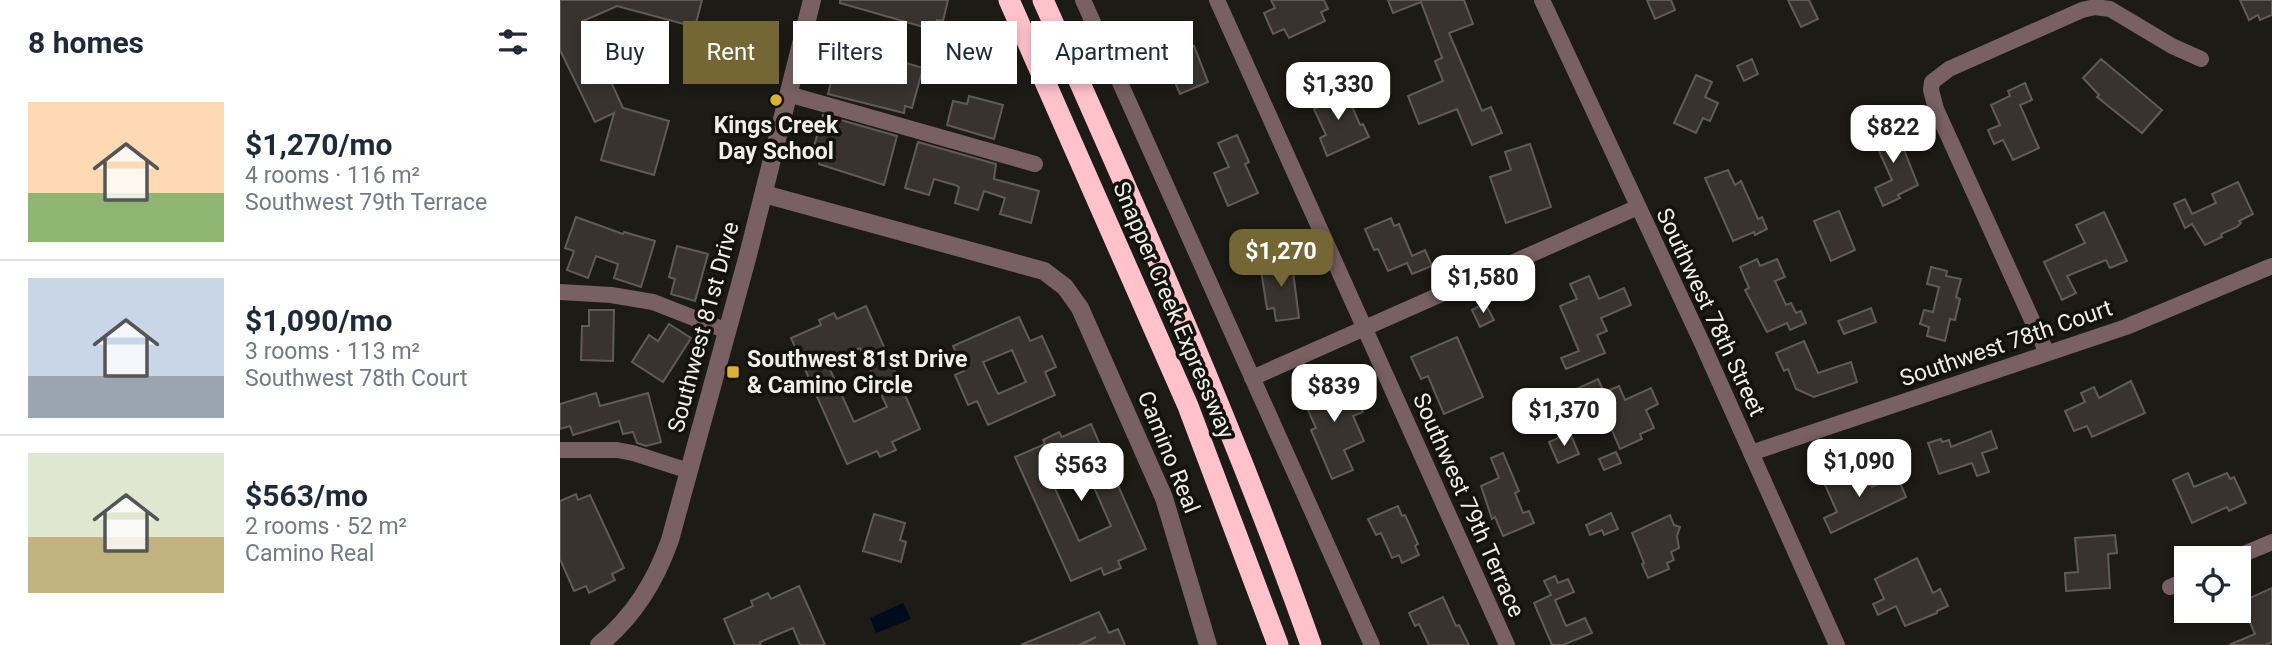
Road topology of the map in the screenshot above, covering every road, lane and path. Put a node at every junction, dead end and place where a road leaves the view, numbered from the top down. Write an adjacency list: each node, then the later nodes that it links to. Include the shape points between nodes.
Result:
1 (812, 0): 8 (street, Southwest 81st Drive)
2 (1009, 0): 27 (highway, Snapper Creek Expressway, via 1183,394)
3 (1043, 0): 28 (highway, Snapper Creek Expressway, via 1206,371)
4 (1083, 0): 17 (street)
5 (1217, 0): 14 (street, Southwest 79th Terrace)
6 (1542, 0): 11 (street, Southwest 78th Street)
7 (2201, 59): 16 (street, via 2115,11 2095,7 1949,69 1932,82 1936,109)
8 (788, 94): 9 (street); 10 (street, Southwest 81st Drive)
9 (1035, 164)
10 (764, 194): 15 (street, Southwest 81st Drive); 26 (street, Camino Real, via 1044,271 1065,287 1080,308 1164,498)
11 (1638, 207): 14 (street); 19 (street, Southwest 78th Street)
12 (2272, 266): 16 (street, Southwest 78th Court, via 2156,316)
13 (560, 292): 15 (street, via 653,302)
14 (1365, 329): 17 (street); 30 (street, Southwest 79th Terrace)
15 (727, 331): 20 (street, Southwest 81st Drive)
16 (2047, 354): 19 (street, Southwest 78th Court)
17 (1252, 378): 29 (street)
18 (560, 450): 20 (street, via 617,450)
19 (1751, 453): 31 (street, Southwest 78th Street)
20 (690, 471): 25 (street, Southwest 81st Drive, via 656,576 633,611)
21 (2272, 542): 22 (street)
22 (2251, 551)
23 (2174, 585): 24 (street)
24 (2170, 587)
25 (599, 645)
26 (1208, 645)
27 (1278, 645)
28 (1311, 645)
29 (1372, 645)
30 (1507, 645)
31 (1837, 645)

